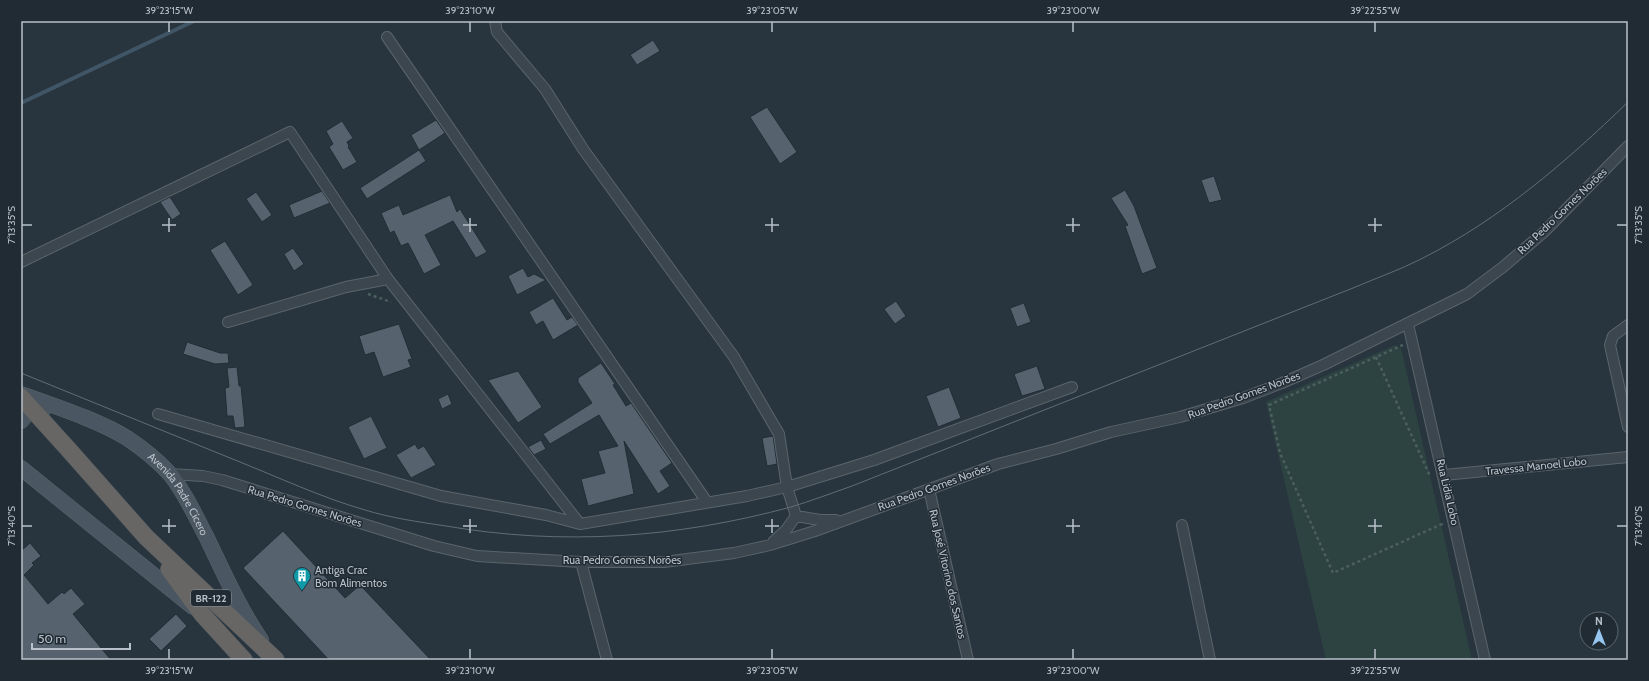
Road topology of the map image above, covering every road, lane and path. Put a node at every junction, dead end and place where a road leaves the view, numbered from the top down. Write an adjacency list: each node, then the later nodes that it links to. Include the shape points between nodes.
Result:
1 (495, 21): 26 (street, via 497,32 545,89 583,149 734,357 779,434)
2 (387, 36): 28 (street)
3 (1628, 146): 9 (street, Rua Pedro Gomes Norões, via 1544,232 1503,267 1467,294)
4 (21, 262): 5 (street, via 290,132)
5 (388, 279): 6 (street); 32 (street)
6 (346, 287): 7 (path); 8 (street)
7 (392, 303)
8 (228, 322)
9 (1408, 324): 11 (street, Rua Lidia Lobo); 27 (street, Rua Pedro Gomes Norões, via 1309,371 1243,398 998,464)
10 (1628, 325): 18 (street, via 1613,336 1610,345)
11 (1412, 340): 12 (path); 24 (street, Rua Lidia Lobo)
12 (1376, 357): 25 (path); 30 (path, via 1269,405 1280,452 1333,573 1442,524)
13 (1072, 387): 26 (street, via 874,460)
14 (21, 394): 16 (main road, Avenida Padre Cícero)
15 (21, 397): 34 (highway, Avenida Padre Cícero / BR-122, bridge)
16 (67, 411): 19 (main road, via 43,409 27,414); 23 (main road, Avenida Padre Cícero, via 126,438 149,454)
17 (158, 414): 32 (street, via 441,496 546,515)
18 (1627, 414): 20 (street)
19 (21, 421)
20 (1628, 427)
21 (1628, 457): 24 (street, Travessa Manoel Lobo)
22 (21, 468): 37 (main road, Avenida Padre Cícero)
23 (169, 474): 36 (street, Rua Pedro Gomes Norões, via 222,480 434,546 478,556); 38 (main road, Avenida Padre Cícero, via 195,514 251,625)
24 (1444, 475): 43 (street, Rua Lidia Lobo)
25 (1431, 478)
26 (787, 487): 28 (street); 29 (street)
27 (929, 489): 31 (street, Rua Pedro Gomes Norões); 41 (street, Rua José Vitorino dos Santos)
28 (707, 502): 32 (street)
29 (796, 516): 31 (street); 35 (street)
30 (1440, 516)
31 (842, 520): 35 (street, Rua Pedro Gomes Norões)
32 (580, 524)
33 (1182, 525): 42 (street)
34 (146, 537): 37 (highway, Avenida Padre Cícero / BR-122); 38 (highway, Avenida Padre Cícero / BR-122)
35 (770, 545): 36 (street, Rua Pedro Gomes Norões, via 734,553 664,562)
36 (581, 562): 40 (street)
37 (202, 614): 39 (highway, Avenida Padre Cícero / BR-122)
38 (275, 659)
39 (244, 660)
40 (607, 660)
41 (968, 660)
42 (1210, 660)
43 (1485, 660)

